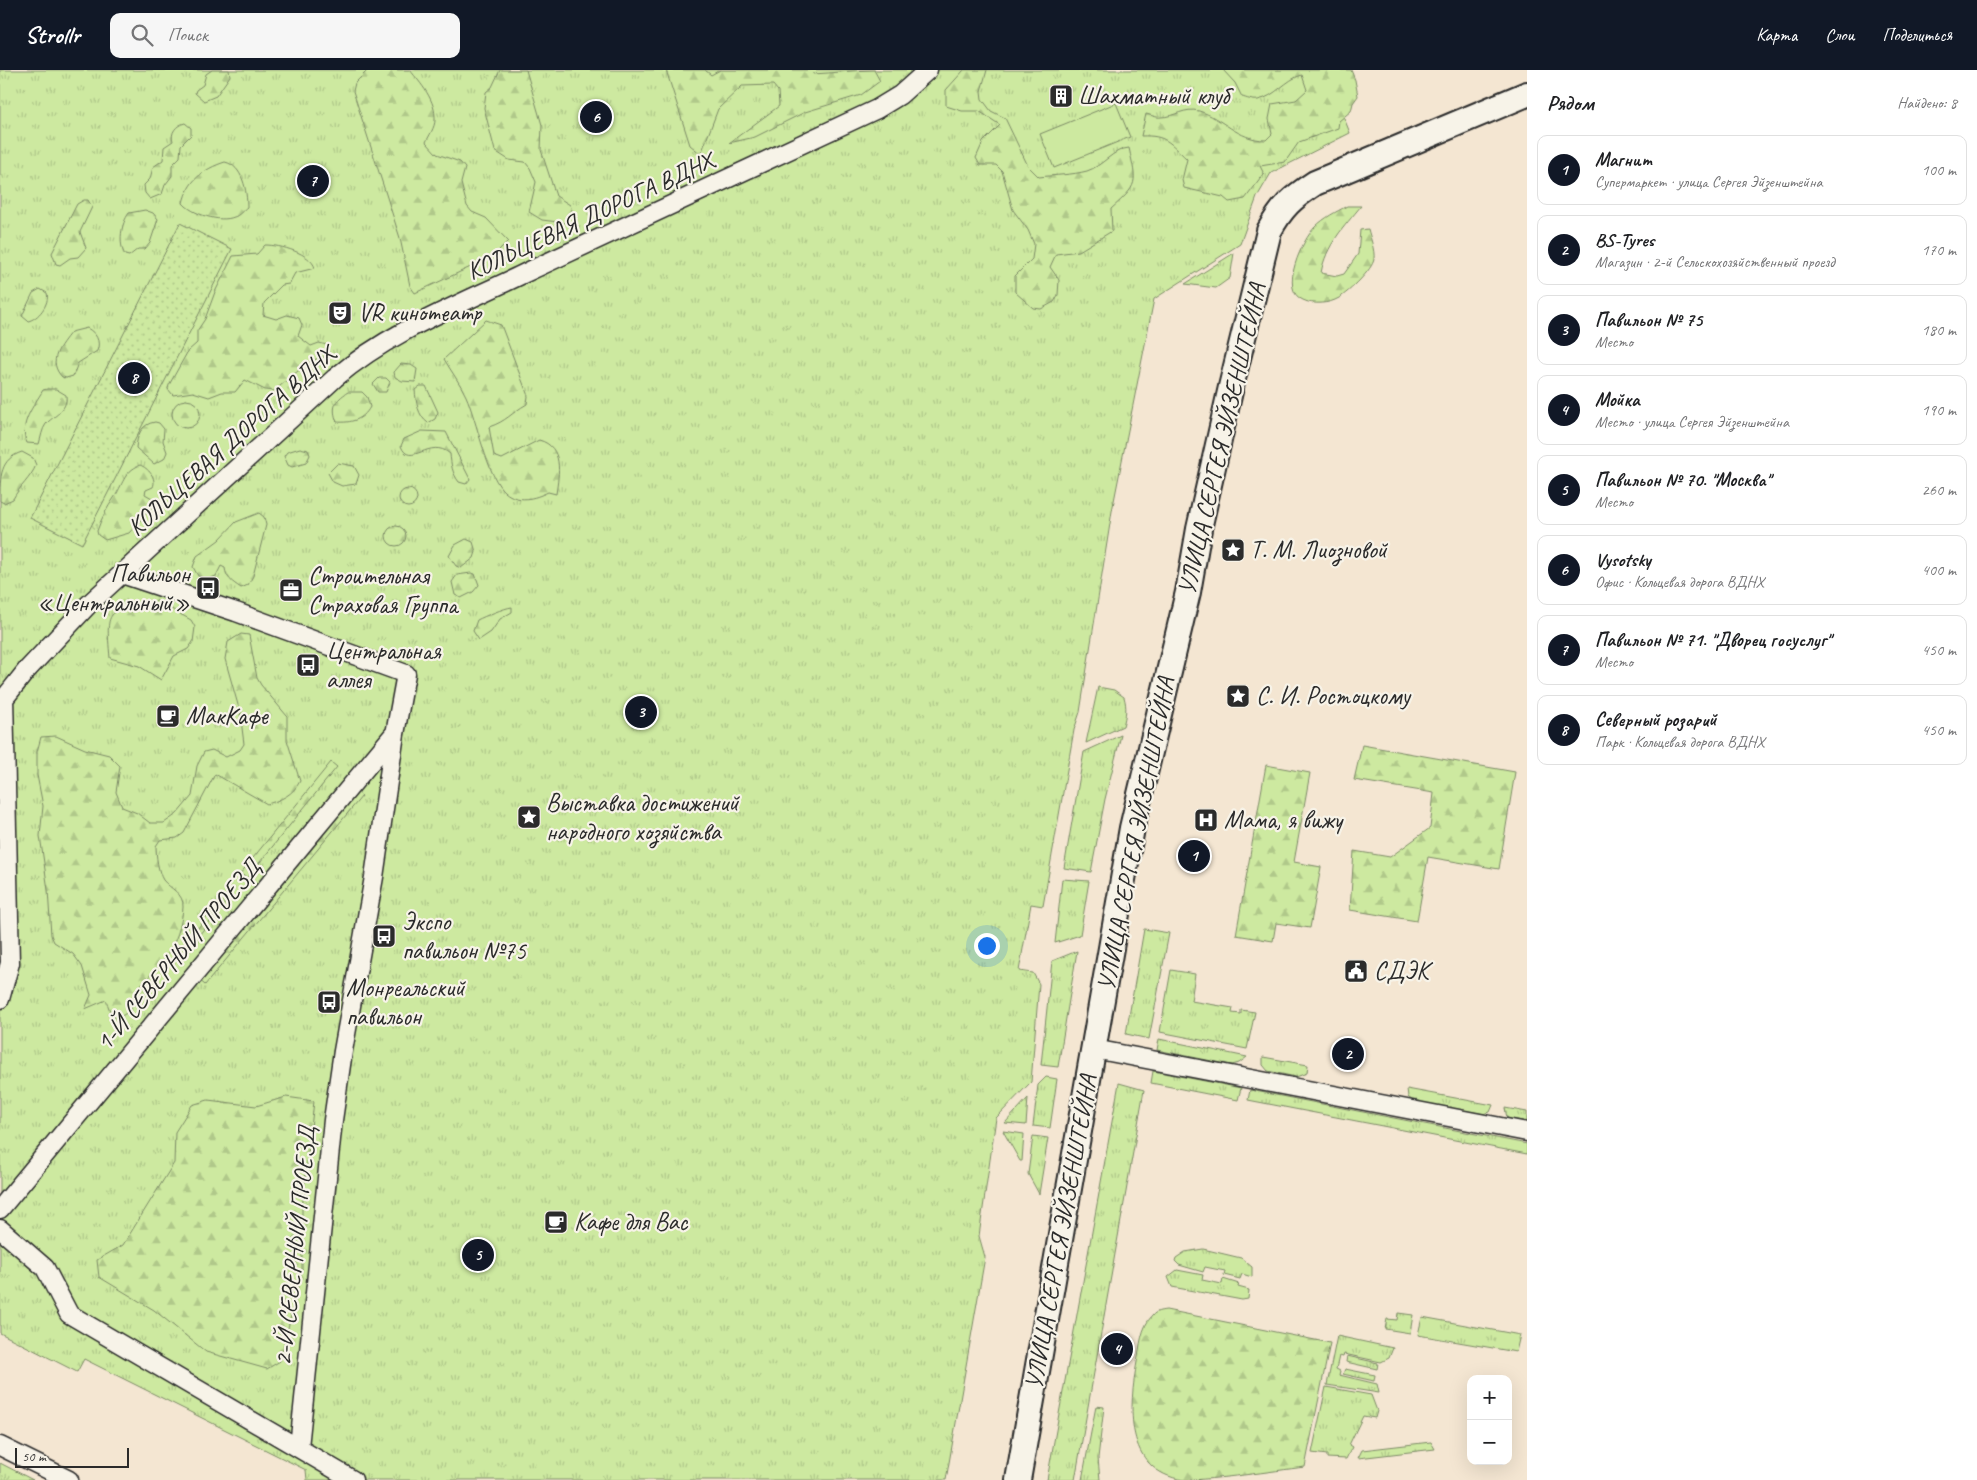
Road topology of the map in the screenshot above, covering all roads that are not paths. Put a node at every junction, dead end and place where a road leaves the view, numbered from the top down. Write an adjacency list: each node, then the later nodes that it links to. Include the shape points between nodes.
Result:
1 (928, 70): 3 (street, КОЛЬЦЕВАЯ ДОРОГА ВДНХ, via 900,95 877,109 542,265 368,351)
2 (1527, 94): 8 (main road, УЛИЦА СЕРГЕЯ ЭЙЗЕНШТЕЙНА, via 1315,183 1280,211 1269,231 1132,828)
3 (122, 574): 4 (street, КОЛЬЦЕВАЯ ДОРОГА ВДНХ, via 89,604); 5 (street, 2-Й СЕВЕРНЫЙ ПРОЕЗД, via 406,674)
4 (2, 700): 6 (street, КОЛЬЦЕВАЯ ДОРОГА ВДНХ)
5 (395, 734): 10 (street, 1-Й СЕВЕРНЫЙ ПРОЕЗД); 13 (street, 2-Й СЕВЕРНЫЙ ПРОЕЗД, via 332,1129)
6 (3, 769): 7 (street, КОЛЬЦЕВАЯ ДОРОГА ВДНХ, via 10,963)
7 (0, 998)
8 (1094, 1049): 9 (street); 16 (main road, УЛИЦА СЕРГЕЯ ЭЙЗЕНШТЕЙНА)
9 (1527, 1132)
10 (0, 1209)
11 (0, 1229): 13 (street, via 44,1268 69,1314)
12 (0, 1446): 14 (street)
13 (299, 1447): 15 (street)
14 (69, 1480)
15 (353, 1480)
16 (1018, 1480)

